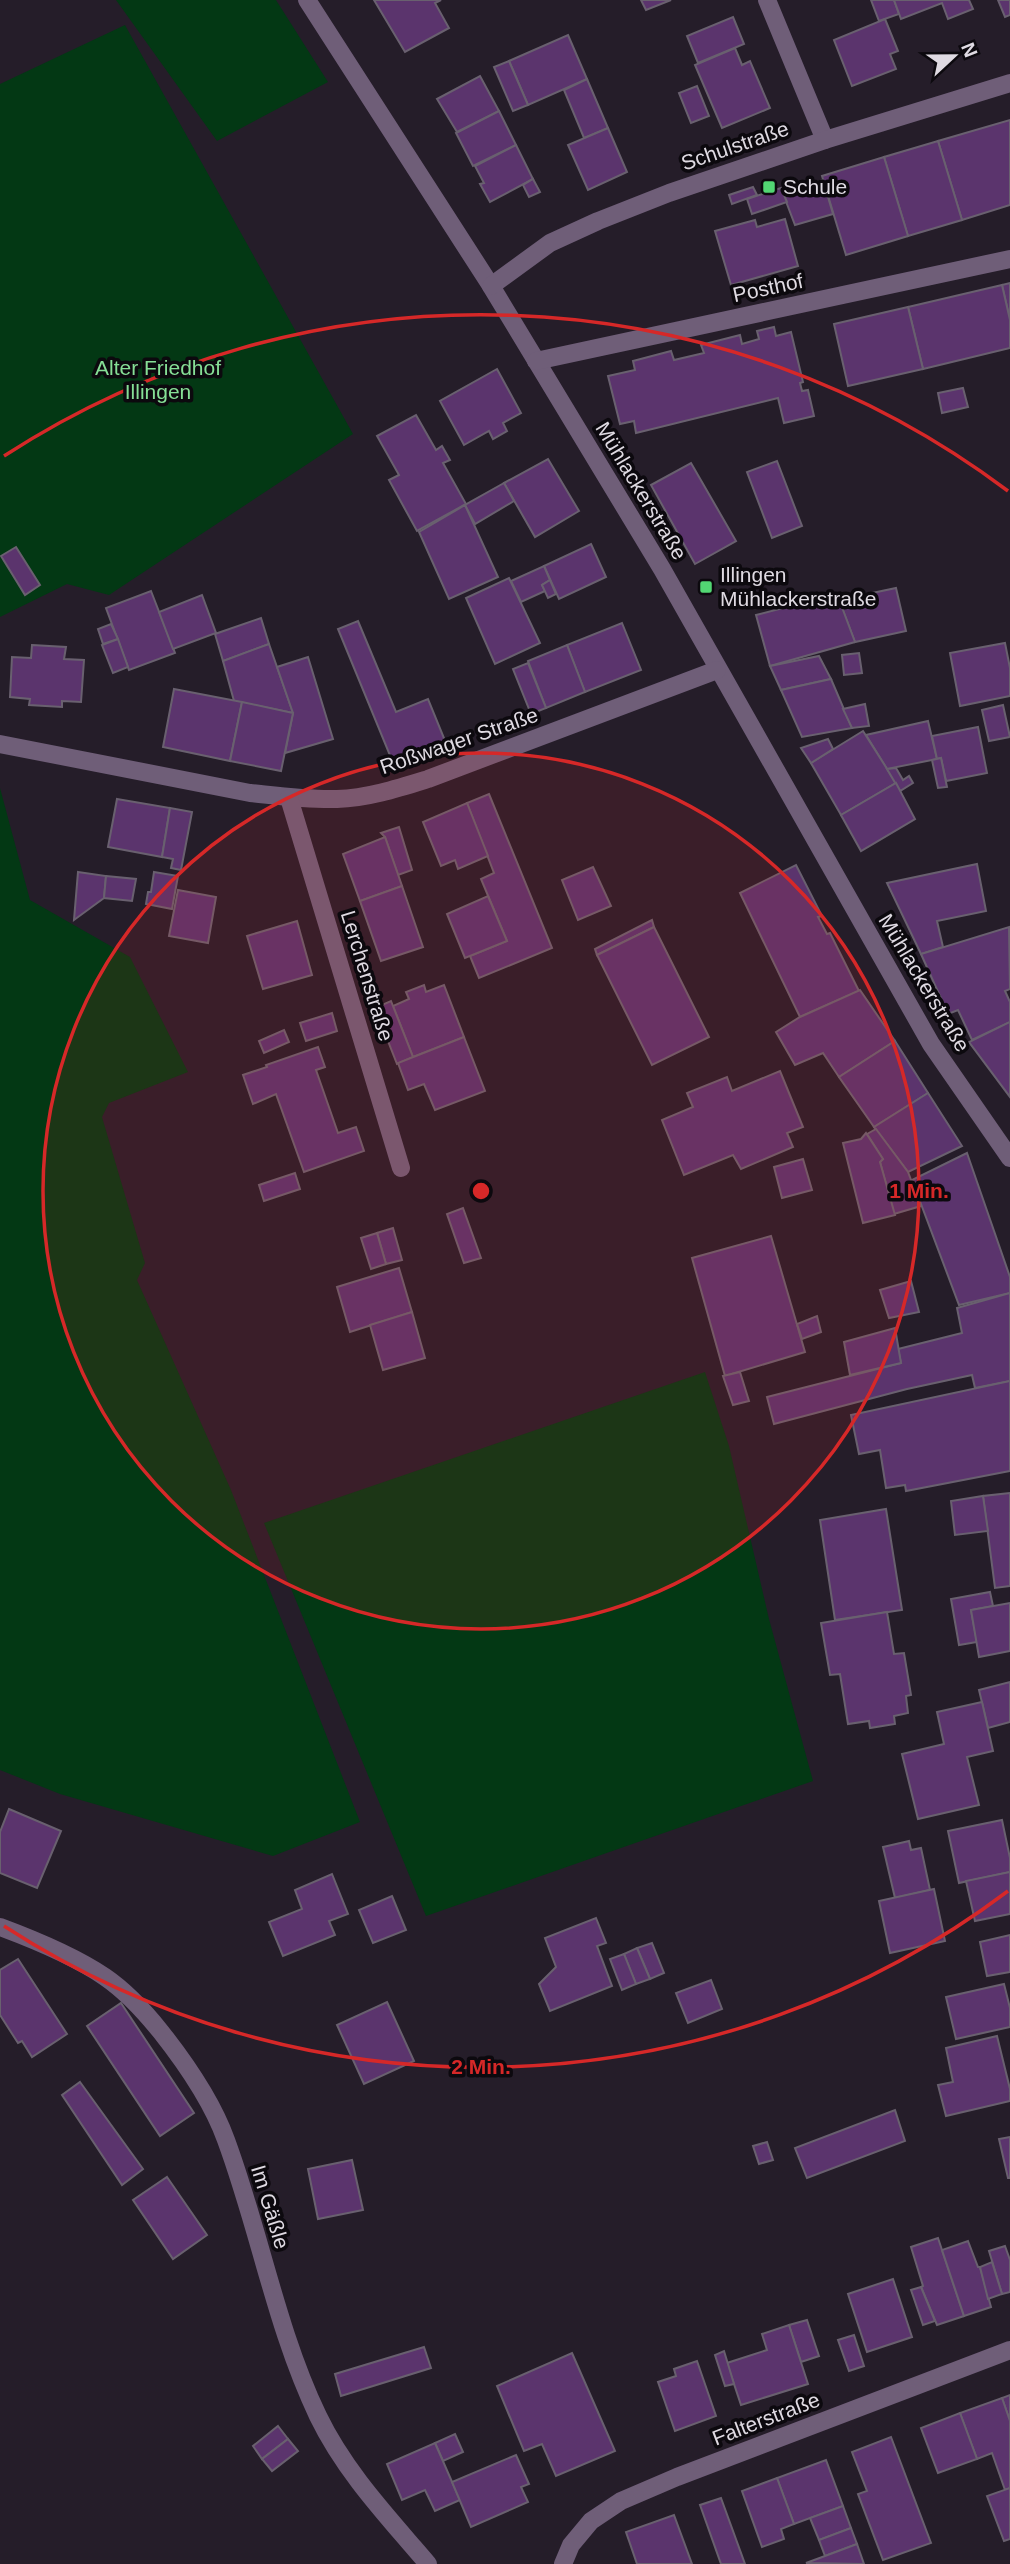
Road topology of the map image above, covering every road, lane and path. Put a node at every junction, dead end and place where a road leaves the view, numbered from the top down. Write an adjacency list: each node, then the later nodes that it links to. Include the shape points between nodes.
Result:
1 (307, 0): 6 (street, Mühlackerstraße)
2 (767, 0): 4 (street)
3 (1010, 83): 4 (street, Schulstraße)
4 (825, 140): 6 (street, Schulstraße, via 598,221 550,243)
5 (1010, 259): 7 (street, Posthof)
6 (491, 286): 7 (street, Mühlackerstraße)
7 (536, 361): 8 (street, Mühlackerstraße, via 662,569)
8 (717, 670): 10 (street, Roßwager Straße, via 428,779 339,799); 11 (street, Mühlackerstraße, via 932,1044)
9 (0, 744): 10 (street, Roßwager Straße)
10 (289, 798): 12 (street, Lerchenstraße)
11 (1010, 1158)
12 (401, 1168)
13 (0, 1927): 15 (street, Im Gäßle, via 105,1977 142,2008 174,2048 203,2092 226,2140 290,2350 319,2417 347,2468)
14 (1010, 2350): 16 (street, Falterstraße, via 621,2501 591,2521 571,2545)
15 (428, 2564)
16 (563, 2564)

